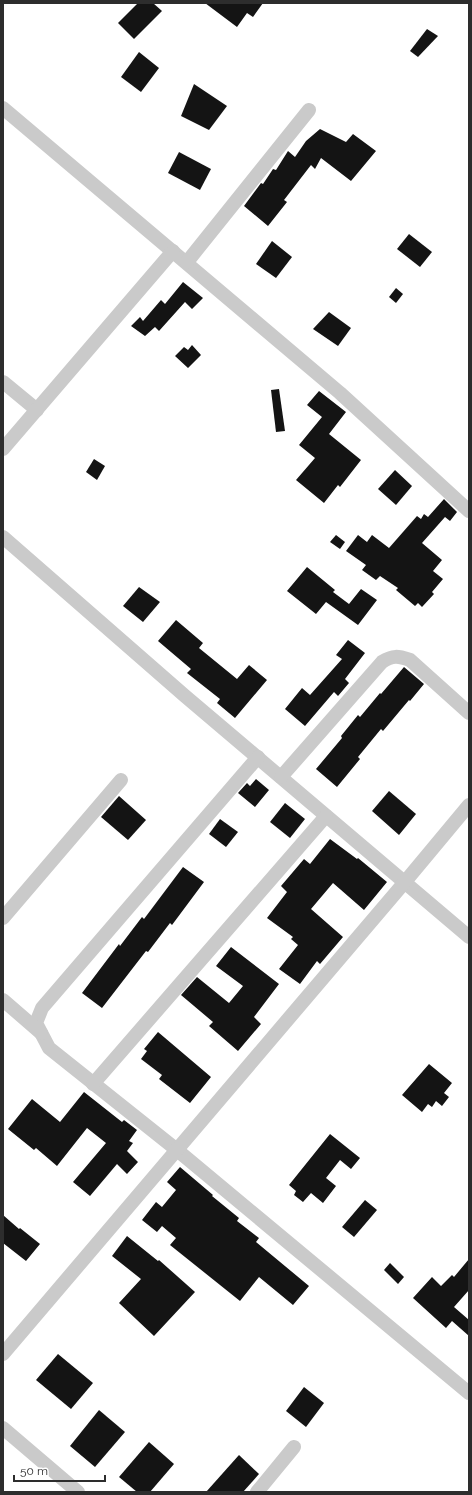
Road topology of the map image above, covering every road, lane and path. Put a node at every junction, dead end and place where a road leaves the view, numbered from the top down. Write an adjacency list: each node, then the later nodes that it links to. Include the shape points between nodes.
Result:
1 (3, 108): 3 (street)
2 (309, 110): 4 (street)
3 (173, 251): 4 (street); 6 (street)
4 (187, 262): 8 (street, via 340,393)
5 (3, 382): 6 (street)
6 (37, 410): 7 (street)
7 (3, 449)
8 (469, 511)
9 (3, 537): 11 (street)
10 (469, 713): 12 (street, via 410,660 399,656 390,657 382,662)
11 (258, 757): 12 (street); 20 (street, via 42,1008 36,1023)
12 (281, 777): 15 (street)
13 (121, 780): 17 (street)
14 (469, 805): 16 (street)
15 (326, 816): 16 (street); 21 (street)
16 (404, 882): 18 (street); 22 (street)
17 (3, 918)
18 (469, 937)
19 (3, 1000): 20 (street)
20 (41, 1034): 21 (street, via 49,1048)
21 (93, 1084): 22 (street)
22 (178, 1150): 23 (street); 24 (street)
23 (3, 1354)
24 (469, 1393)
25 (3, 1428): 27 (street)
26 (294, 1447): 28 (street)
27 (78, 1492)
28 (257, 1492)

